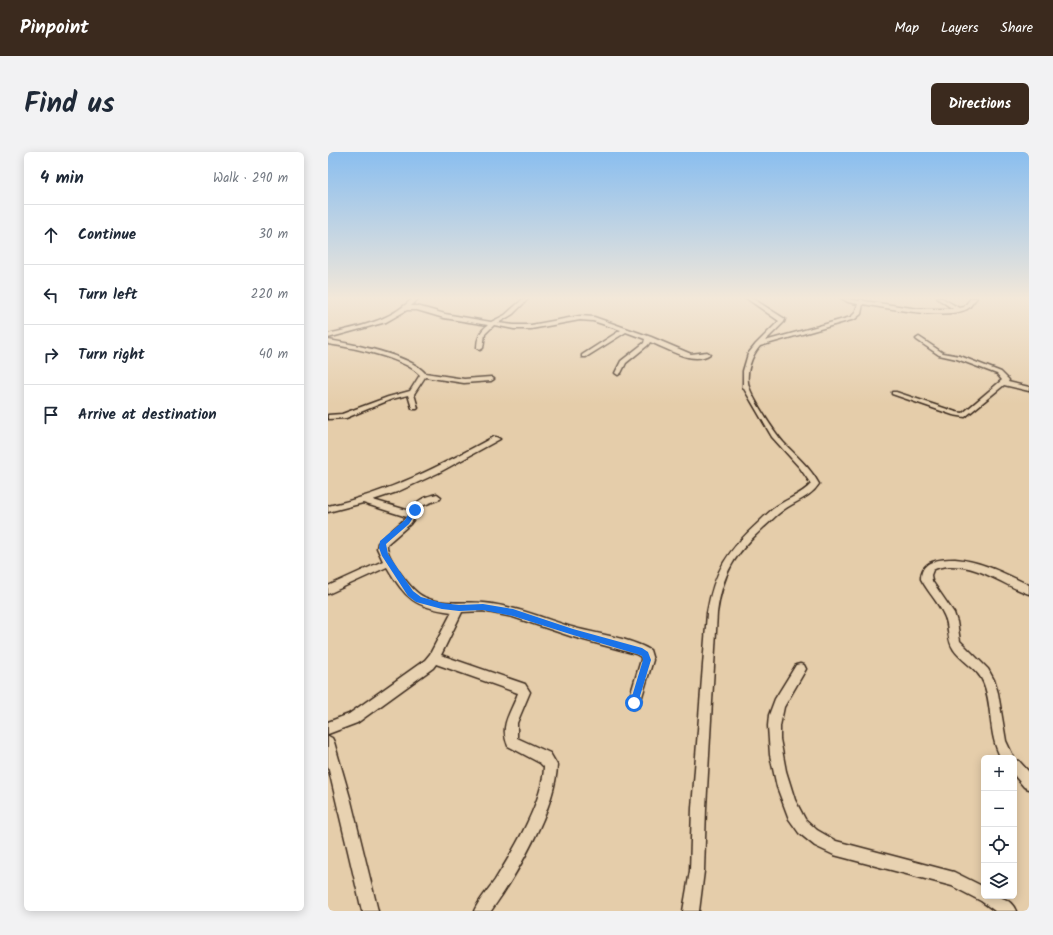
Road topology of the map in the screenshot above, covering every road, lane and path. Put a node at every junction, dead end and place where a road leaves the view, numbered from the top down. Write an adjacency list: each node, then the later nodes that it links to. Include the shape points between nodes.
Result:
1 (482, 333): 10 (street, via 479,338)
2 (620, 333): 12 (street)
3 (635, 333): 6 (street)
4 (770, 333): 9 (street)
5 (799, 333): 9 (street)
6 (649, 338): 11 (street, via 690,356); 13 (street, via 646,344 622,362)
7 (919, 339): 16 (street, via 941,354 958,357 999,373 1006,380)
8 (328, 342): 14 (street, via 397,359 420,370)
9 (758, 345): 43 (street, via 754,348 746,369 746,387 771,432 805,467 815,484 811,490 779,508 738,547 723,568 715,592 699,808 697,871)
10 (480, 348)
11 (707, 354)
12 (584, 356)
13 (618, 373)
14 (423, 376): 15 (street, via 464,381); 18 (street)
15 (490, 379)
16 (1004, 384): 17 (street); 19 (street, via 965,415 955,414)
17 (1029, 389)
18 (412, 392): 20 (street, via 411,399); 21 (street, via 343,416)
19 (894, 393)
20 (415, 408)
21 (328, 417)
22 (496, 440): 24 (street, via 441,469)
23 (437, 497): 26 (street, via 421,502)
24 (366, 501): 25 (street); 26 (street)
25 (328, 509)
26 (412, 515): 27 (street, via 383,543 384,555)
27 (389, 562): 28 (street); 30 (street, via 410,593 418,599)
28 (328, 590)
29 (1029, 590): 36 (street, via 987,569 964,562 935,563 925,572 926,579 951,618 953,639 986,676 1000,739)
30 (459, 608): 31 (street); 33 (street, via 483,607 513,613 640,650 646,654 647,660)
31 (434, 658): 34 (street, via 353,719); 42 (street, via 521,688 524,692 512,722 512,742 545,758 551,765 548,788 526,840 514,864)
32 (800, 668): 39 (street, via 776,714 774,729 774,743 788,801 800,824 818,840 834,848 954,880)
33 (634, 703)
34 (328, 728)
35 (328, 742): 41 (street)
36 (1007, 755)
37 (1017, 769): 38 (street)
38 (1029, 782)
39 (981, 894)
40 (990, 899): 44 (street)
41 (370, 911)
42 (482, 911)
43 (691, 911)
44 (1008, 911)

